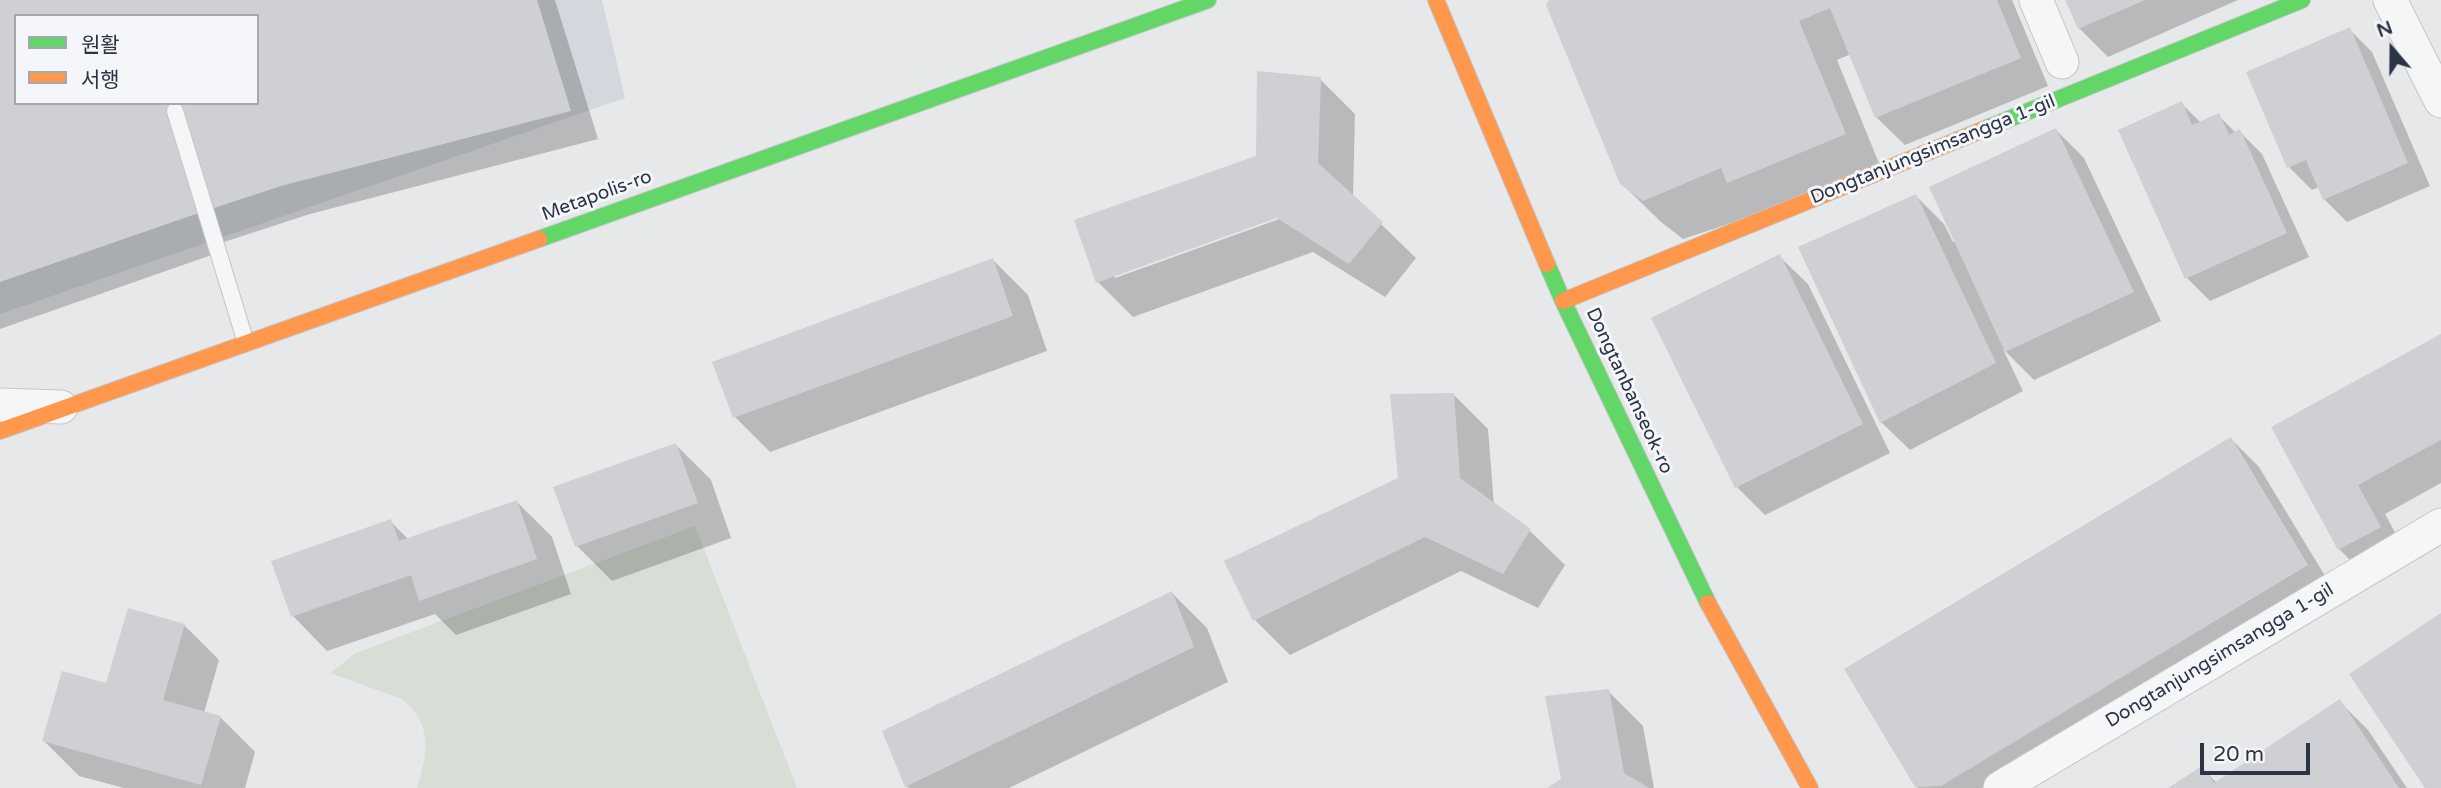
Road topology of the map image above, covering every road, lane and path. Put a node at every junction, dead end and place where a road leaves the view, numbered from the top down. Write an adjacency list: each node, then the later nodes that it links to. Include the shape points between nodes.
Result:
1 (1208, 0): 10 (street, Metapolis-ro)
2 (1436, 0): 9 (street, Dongtanbanseok-ro)
3 (2036, 0): 6 (street)
4 (2302, 0): 9 (street, Dongtanjungsimsangga 1-gil)
5 (2390, 0): 7 (street)
6 (2062, 62)
7 (2441, 101)
8 (175, 111): 10 (lane)
9 (1563, 301): 15 (street, Dongtanbanseok-ro, via 1698,584)
10 (246, 343): 12 (street, Metapolis-ro)
11 (0, 405): 12 (street)
12 (67, 407): 13 (street, Metapolis-ro)
13 (0, 431)
14 (2441, 524): 16 (street, Dongtanjungsimsangga 1-gil)
15 (1810, 788)
16 (2000, 788)

